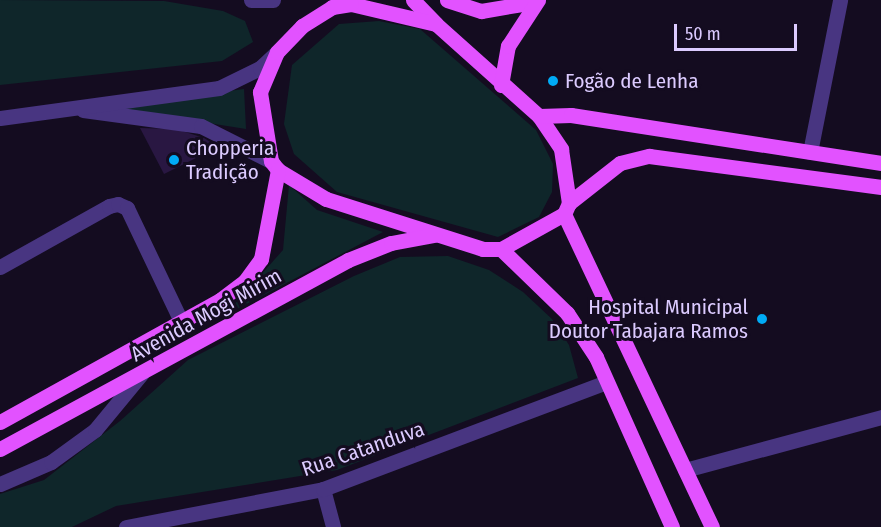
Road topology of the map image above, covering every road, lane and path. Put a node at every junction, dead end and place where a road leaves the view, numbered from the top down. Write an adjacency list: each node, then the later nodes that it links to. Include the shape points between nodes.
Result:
1 (251, 0): 2 (street)
2 (273, 0)
3 (413, 0): 8 (main road)
4 (447, 0): 6 (main road, via 481,11)
5 (840, 0): 14 (street)
6 (536, 1): 10 (main road, via 508,46)
7 (332, 4): 8 (main road, via 360,5); 9 (main road, via 302,26)
8 (436, 24): 10 (main road)
9 (277, 52): 11 (street, via 260,68 219,88); 16 (main road, Avenida Mogi Mirim, via 260,92)
10 (501, 85): 12 (main road)
11 (74, 109): 13 (street); 16 (street, via 201,126)
12 (539, 116): 14 (main road, via 571,115); 18 (main road, via 561,150)
13 (0, 118)
14 (810, 152): 15 (main road)
15 (881, 164)
16 (274, 166): 19 (main road, via 326,199); 22 (main road, Avenida Mogi Mirim, via 261,259 245,281)
17 (881, 187): 18 (main road, via 649,156 620,163)
18 (566, 208): 20 (main road); 28 (main road)
19 (438, 235): 20 (main road, via 483,249); 23 (main road, Avenida Mogi Mirim, via 391,243 348,260)
20 (501, 249): 24 (main road, via 567,313 596,357)
21 (0, 267): 22 (street, via 118,204 127,208)
22 (182, 321): 26 (main road, Avenida Mogi Mirim)
23 (142, 373): 27 (main road, Avenida Mogi Mirim); 29 (street, via 95,430 51,462)
24 (606, 382): 30 (street, Rua Catanduva); 33 (main road)
25 (881, 417): 28 (street)
26 (0, 422)
27 (0, 449)
28 (685, 470): 34 (main road)
29 (0, 484)
30 (322, 489): 31 (street, Rua Catanduva); 32 (street)
31 (126, 527)
32 (333, 527)
33 (672, 527)
34 (712, 527)

